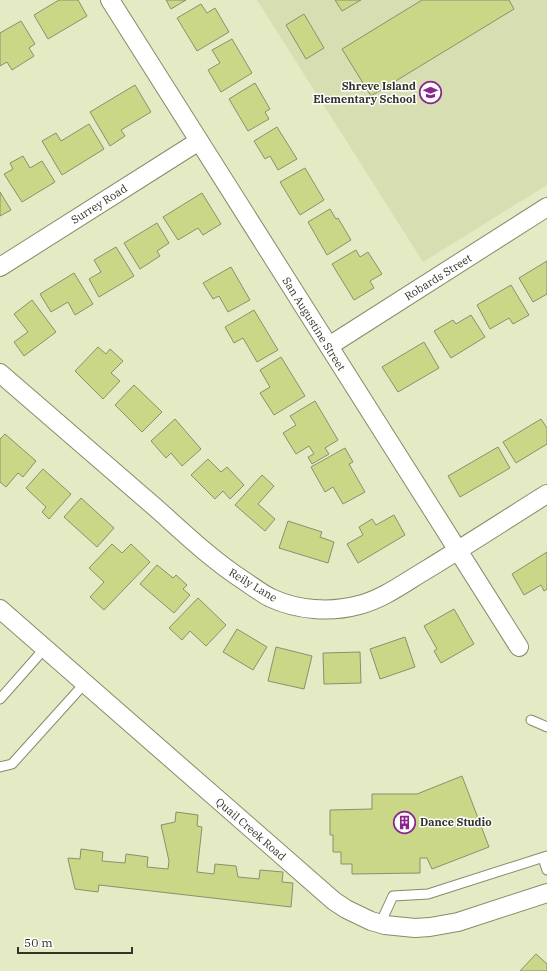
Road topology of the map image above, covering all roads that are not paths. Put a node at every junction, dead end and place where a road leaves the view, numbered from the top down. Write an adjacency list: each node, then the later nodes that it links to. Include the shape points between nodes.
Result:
1 (110, 0): 2 (street, San Augustine Street)
2 (199, 141): 4 (street, Surrey Road); 5 (street, San Augustine Street)
3 (547, 208): 5 (street, Robards Street)
4 (0, 267)
5 (329, 346): 8 (street, San Augustine Street)
6 (0, 373): 8 (street, Reily Lane, via 210,556 271,598 305,608 332,610 358,606 383,596)
7 (547, 494): 8 (street, Reily Lane)
8 (459, 550): 10 (street, San Augustine Street)
9 (0, 609): 11 (street, Quail Creek Road)
10 (519, 647)
11 (45, 648): 12 (street, Quail Creek Road); 13 (lane)
12 (85, 683): 16 (lane, via 12,764); 20 (street, Quail Creek Road, via 334,901)
13 (0, 699)
14 (531, 720): 15 (lane)
15 (547, 727)
16 (0, 767)
17 (545, 857): 18 (lane); 20 (lane, via 428,894 393,896)
18 (547, 870)
19 (547, 893): 20 (street, Quail Creek Road, via 444,925 415,928)
20 (380, 924)

